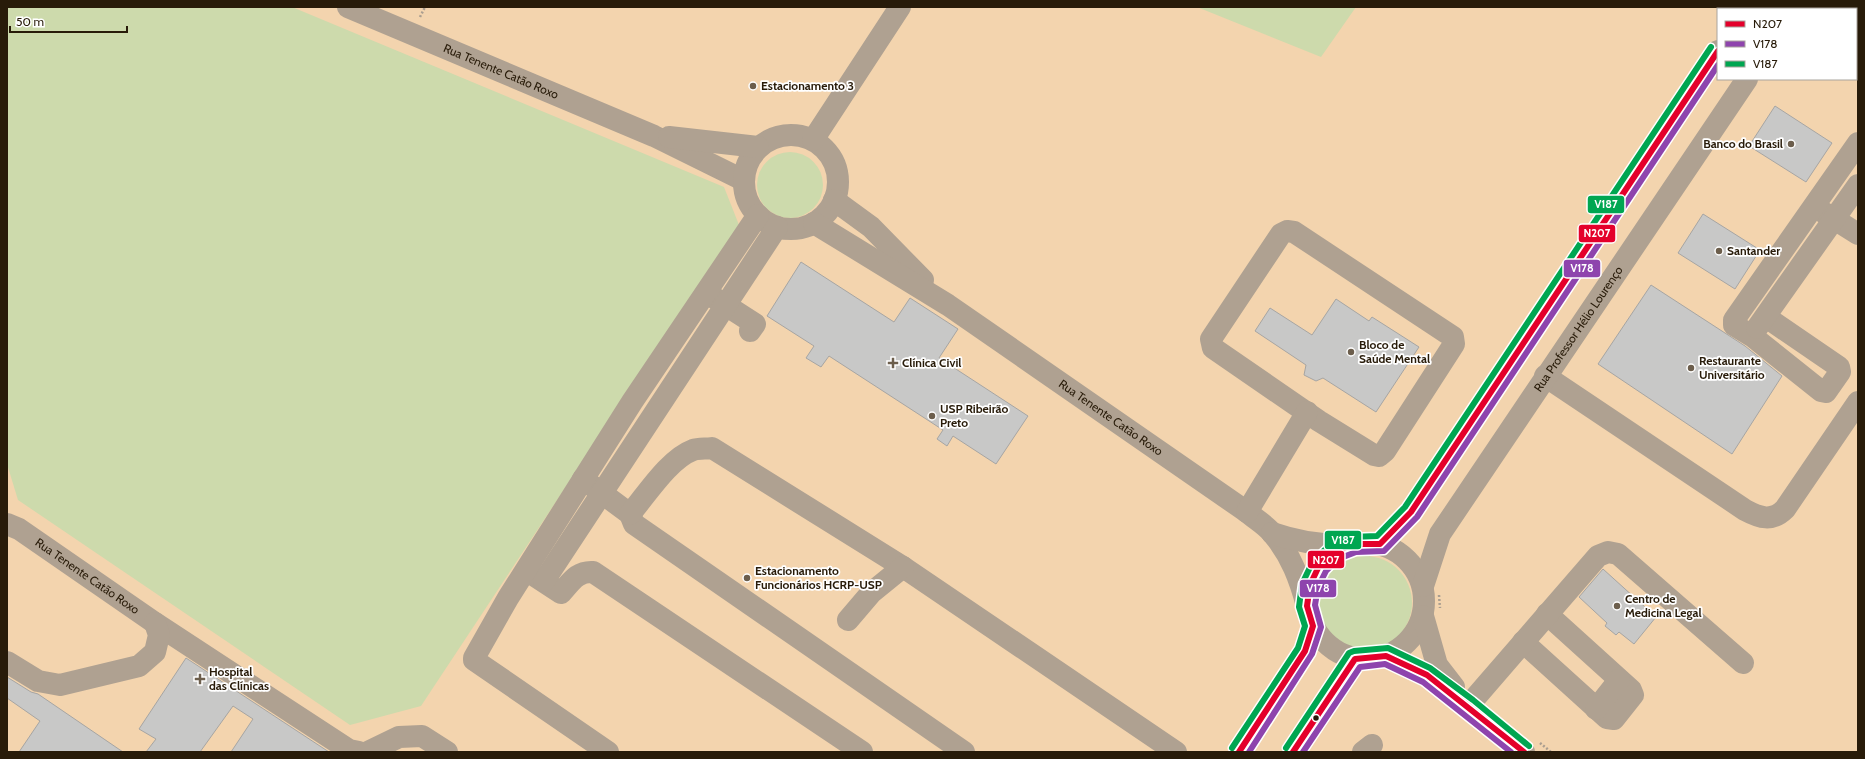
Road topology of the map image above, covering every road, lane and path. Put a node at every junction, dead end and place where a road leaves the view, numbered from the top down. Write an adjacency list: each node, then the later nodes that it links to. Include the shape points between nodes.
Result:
1 (348, 7): 5 (street, Rua Tenente Catão Roxo)
2 (900, 7): 6 (street)
3 (1717, 52): 41 (street, via 1410,512)
4 (1745, 80): 26 (street, Rua Professor Hélio Lourenço)
5 (654, 136): 7 (street, Rua Tenente Catão Roxo); 9 (street, Rua Tenente Catão Roxo)
6 (813, 140): 7 (street, via 799,135 785,135 770,139); 11 (street, via 827,151 836,166 838,184)
7 (758, 147): 9 (street, via 750,157)
8 (1856, 150): 12 (street)
9 (743, 180): 13 (street, via 750,205)
10 (1858, 185): 14 (street)
11 (834, 200): 15 (street, via 826,213); 20 (street, Rua Tenente Catão Roxo, via 871,228)
12 (1814, 207): 14 (street); 23 (street, via 1734,320 1734,325)
13 (758, 215): 16 (street); 18 (street)
14 (1835, 220): 17 (street); 21 (street)
15 (814, 223): 16 (street, via 790,229); 20 (street, Rua Tenente Catão Roxo)
16 (778, 227): 19 (street)
17 (1858, 234)
18 (705, 293): 19 (street); 24 (street)
19 (726, 305): 22 (street, via 755,324); 25 (street)
20 (948, 305): 36 (street, Rua Tenente Catão Roxo)
21 (1766, 317): 23 (street); 23 (street, via 1839,367 1840,372 1829,389 1826,392 1821,391)
22 (750, 331)
23 (1752, 336)
24 (664, 354): 25 (street); 27 (street)
25 (684, 368): 28 (street)
26 (1545, 376): 29 (street, via 1745,510 1764,518 1776,516 1785,509); 45 (street, Rua Professor Hélio Lourenço, via 1440,534)
27 (647, 380): 28 (street); 31 (street)
28 (667, 394): 32 (street)
29 (1858, 402)
30 (1307, 412): 30 (street, via 1374,456 1379,456 1385,451 1454,344 1453,337 1294,232 1287,231 1281,234 1211,339 1211,343 1213,348); 36 (street)
31 (621, 419): 32 (street); 33 (street)
32 (642, 432): 34 (street)
33 (583, 479): 34 (street); 43 (street)
34 (603, 494): 37 (street); 44 (street)
35 (7, 510): 38 (street, Rua Tenente Catão Roxo)
36 (1247, 512): 39 (street, Rua Tenente Catão Roxo)
37 (630, 514): 42 (street, via 683,455 695,450 712,448); 63 (street, via 634,524)
38 (13, 526): 50 (street, Rua Tenente Catão Roxo)
39 (1272, 533): 40 (street, Rua Tenente Catão Roxo, via 1312,544); 47 (street, Rua Tenente Catão Roxo, via 1288,555)
40 (1354, 544): 41 (street, Rua Tenente Catão Roxo); 47 (street, via 1334,552 1319,566 1310,585)
41 (1380, 544): 45 (street, via 1399,553)
42 (903, 567): 49 (street, via 871,592); 64 (street)
43 (526, 570): 44 (street); 61 (street, via 490,627 474,660)
44 (544, 581): 62 (street, via 561,593 578,575 593,572)
45 (1431, 587): 48 (street); 48 (path)
46 (1547, 614): 51 (street); 51 (street, via 1631,690 1633,695 1614,719 1607,718 1596,709); 55 (street, via 1598,556 1608,552 1618,554)
47 (1310, 616): 53 (street, Rua Tenente Catão Roxo, via 1323,641 1338,652); 65 (street, via 1305,651)
48 (1432, 616): 52 (street, via 1403,647); 56 (street, via 1437,665)
49 (848, 620)
50 (155, 622): 54 (street, via 159,635 155,652 139,666 60,685 38,681); 58 (street, Rua Tenente Catão Roxo, via 349,750)
51 (1523, 642): 56 (street)
52 (1386, 656): 53 (street); 56 (street, via 1427,675)
53 (1355, 659): 66 (street)
54 (7, 662)
55 (1743, 663)
56 (1468, 706): 57 (street)
57 (1532, 747): 67 (path)
58 (359, 752)
59 (368, 752): 60 (street, via 399,737 422,736)
60 (447, 752)
61 (608, 752)
62 (862, 752)
63 (964, 752)
64 (1176, 752)
65 (1239, 752)
66 (1293, 752)
67 (1551, 752)

